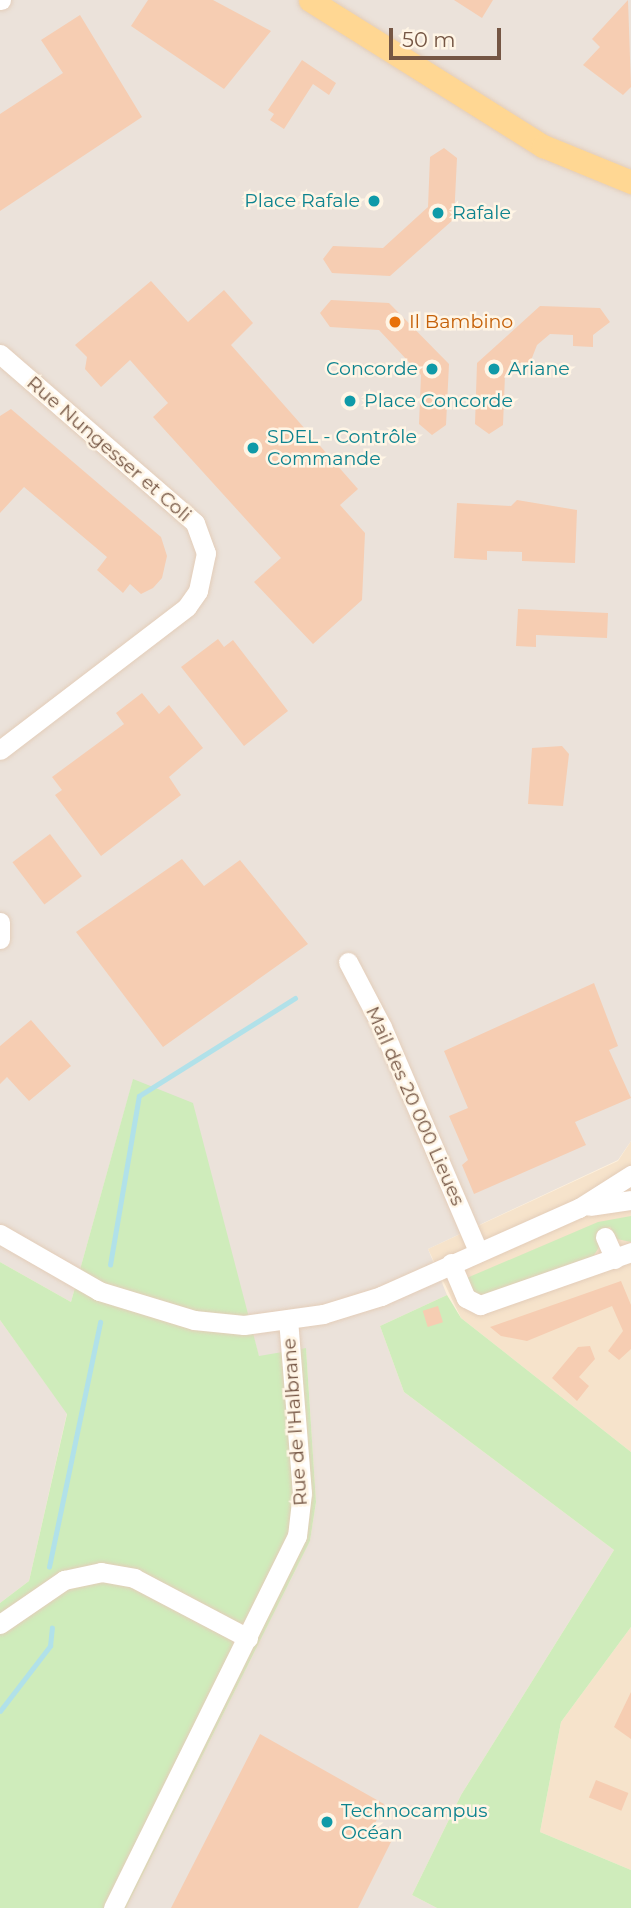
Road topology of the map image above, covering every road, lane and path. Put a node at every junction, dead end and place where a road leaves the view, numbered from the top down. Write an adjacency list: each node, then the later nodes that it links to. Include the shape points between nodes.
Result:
1 (310, 0): 2 (main road, via 543,146)
2 (631, 183)
3 (0, 354): 4 (street, Rue Nungesser et Coli, via 195,523 206,553 201,582 187,607)
4 (0, 750)
5 (0, 922): 6 (street)
6 (0, 939)
7 (348, 962): 13 (street, Mail des 20 000 Lieues, via 382,1027)
8 (631, 1175): 10 (street)
9 (631, 1200): 10 (street)
10 (579, 1208): 13 (street)
11 (0, 1234): 16 (street, via 53,1269 141,1305 220,1323)
12 (605, 1237): 14 (street)
13 (478, 1251): 15 (street)
14 (623, 1256): 15 (street, via 480,1305 466,1298)
15 (451, 1264): 16 (street, via 350,1307)
16 (288, 1320): 18 (street, Rue de l'Halbrane, via 301,1516 292,1553)
17 (0, 1624): 18 (street, via 64,1580 101,1572 134,1578)
18 (248, 1638): 19 (street, Rue de l'Halbrane)
19 (113, 1908)

